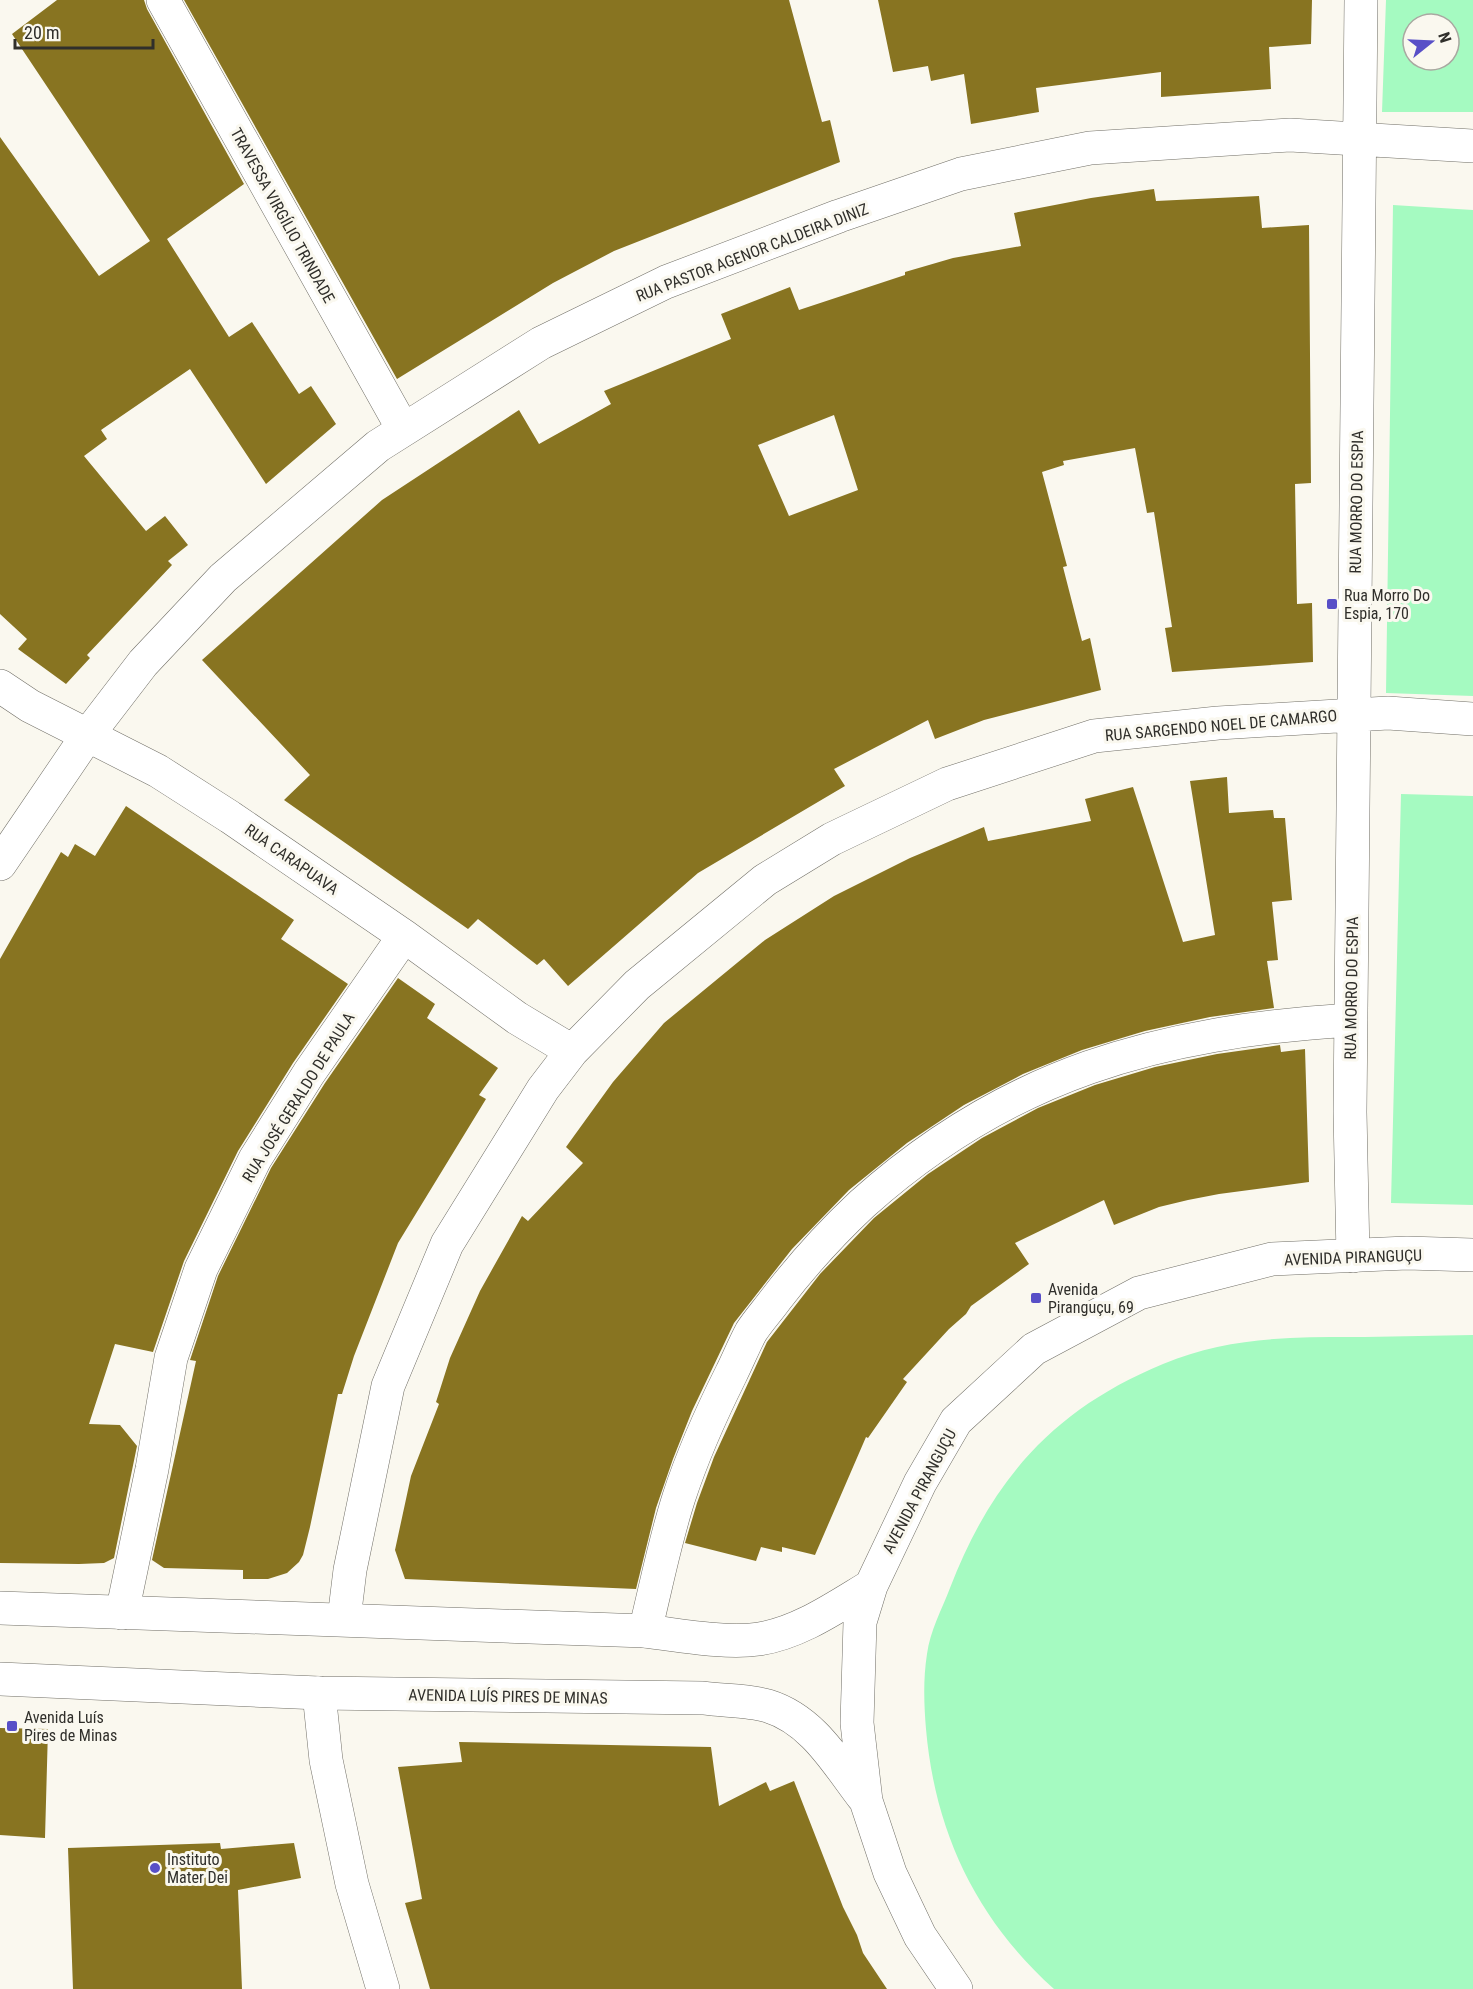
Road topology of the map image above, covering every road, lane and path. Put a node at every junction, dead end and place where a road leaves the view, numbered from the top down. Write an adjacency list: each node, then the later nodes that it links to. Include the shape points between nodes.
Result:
1 (163, 0): 5 (street, TRAVESSA VIRGÍLIO TRINDADE)
2 (1361, 0): 3 (street, RUA MORRO DO ESPIA)
3 (1360, 139): 4 (street, RUA PASTOR AGENOR CALDEIRA DINIZ); 5 (street, RUA PASTOR AGENOR CALDEIRA DINIZ, via 1290,135 1090,148 961,174 666,282 541,343); 7 (street, RUA MORRO DO ESPIA)
4 (1473, 146)
5 (403, 429): 9 (street, RUA PASTOR AGENOR CALDEIRA DINIZ, via 223,578 143,663)
6 (0, 686): 9 (street, RUA CARAPUAVA)
7 (1354, 715): 8 (street, RUA SARGENDO NOEL DE CAMARGO, via 1388,713); 12 (street, RUA MORRO DO ESPIA); 13 (street, RUA SARGENDO NOEL DE CAMARGO, via 1094,735 947,784 832,838 765,880 637,985)
8 (1473, 719)
9 (87, 736): 10 (street, RUA PASTOR AGENOR CALDEIRA DINIZ); 11 (street, RUA CARAPUAVA, via 185,788)
10 (0, 864)
11 (404, 936): 13 (street, RUA CARAPUAVA, via 517,1018); 18 (street, RUA JOSÉ GERALDO DE PAULA, via 255,1159 201,1269 171,1359)
12 (1351, 1020): 15 (street, RUA MORRO DO ESPIA); 20 (street, via 1212,1034 1083,1068 1025,1092 977,1118 895,1174 830,1233 752,1332 701,1436 679,1499)
13 (573, 1052): 19 (street, RUA SARGENDO NOEL DE CAMARGO, via 543,1089 447,1244 388,1386 350,1570)
14 (1473, 1255): 15 (street, AVENIDA PIRANGUÇU)
15 (1353, 1256): 16 (street, AVENIDA PIRANGUÇU, via 1272,1259 1138,1293 1034,1349 956,1421 920,1483)
16 (871, 1586): 20 (street, via 814,1620 759,1639); 23 (street, AVENIDA PIRANGUÇU, via 860,1622 857,1671 856,1723)
17 (0, 1608): 18 (street)
18 (122, 1613): 19 (street)
19 (344, 1619): 20 (street)
20 (645, 1631)
21 (0, 1678): 22 (street, AVENIDA LUÍS PIRES DE MINAS)
22 (319, 1693): 23 (street, AVENIDA LUÍS PIRES DE MINAS, via 703,1698 767,1706 795,1718 819,1738); 24 (street, via 326,1760 352,1884)
23 (866, 1801): 25 (street, AVENIDA PIRANGUÇU, via 890,1873 915,1926)
24 (383, 1989)
25 (956, 1989)

